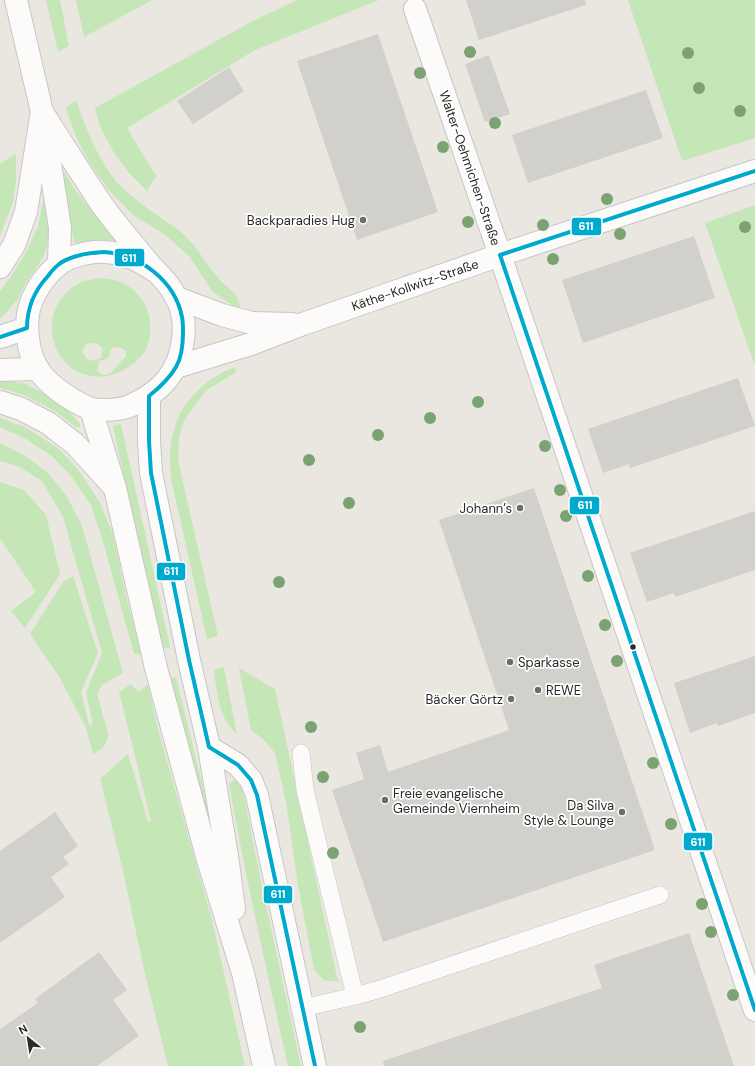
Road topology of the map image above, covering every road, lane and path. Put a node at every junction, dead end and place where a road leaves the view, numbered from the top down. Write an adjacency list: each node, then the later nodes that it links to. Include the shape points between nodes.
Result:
1 (16, 0): 3 (street)
2 (415, 9): 5 (street, Walter-Oehmichen-Straße)
3 (42, 112): 6 (street, via 60,228); 7 (street, via 26,212 14,245); 8 (street, via 107,211)
4 (755, 171): 5 (street, Käthe-Kollwitz-Straße)
5 (500, 256): 10 (street, Käthe-Kollwitz-Straße); 26 (street, Walter-Oehmichen-Straße)
6 (59, 263): 8 (street, via 80,254 103,251 139,260); 11 (street, via 34,296 28,313)
7 (0, 267)
8 (155, 271): 9 (street)
9 (177, 298): 10 (street, Käthe-Kollwitz-Straße, via 252,323); 13 (street, via 183,316 184,334)
10 (303, 324): 13 (street, Käthe-Kollwitz-Straße, via 251,344)
11 (27, 328): 12 (street); 14 (street)
12 (0, 337)
13 (176, 367): 16 (street, via 164,384)
14 (38, 369): 15 (street); 18 (street, via 64,395)
15 (0, 370)
16 (149, 396): 18 (street, via 130,406 113,410); 20 (street, via 151,473)
17 (0, 402): 19 (street, via 21,409 48,423 75,444)
18 (91, 409): 19 (street)
19 (115, 488): 23 (street, via 156,668 208,860)
20 (209, 747): 23 (street); 25 (street, via 238,765 251,780 257,795)
21 (301, 753): 24 (lane, via 305,790)
22 (660, 895): 24 (lane)
23 (243, 973): 27 (street)
24 (355, 996): 25 (lane)
25 (303, 1008): 28 (street)
26 (755, 1010)
27 (264, 1066)
28 (315, 1066)

